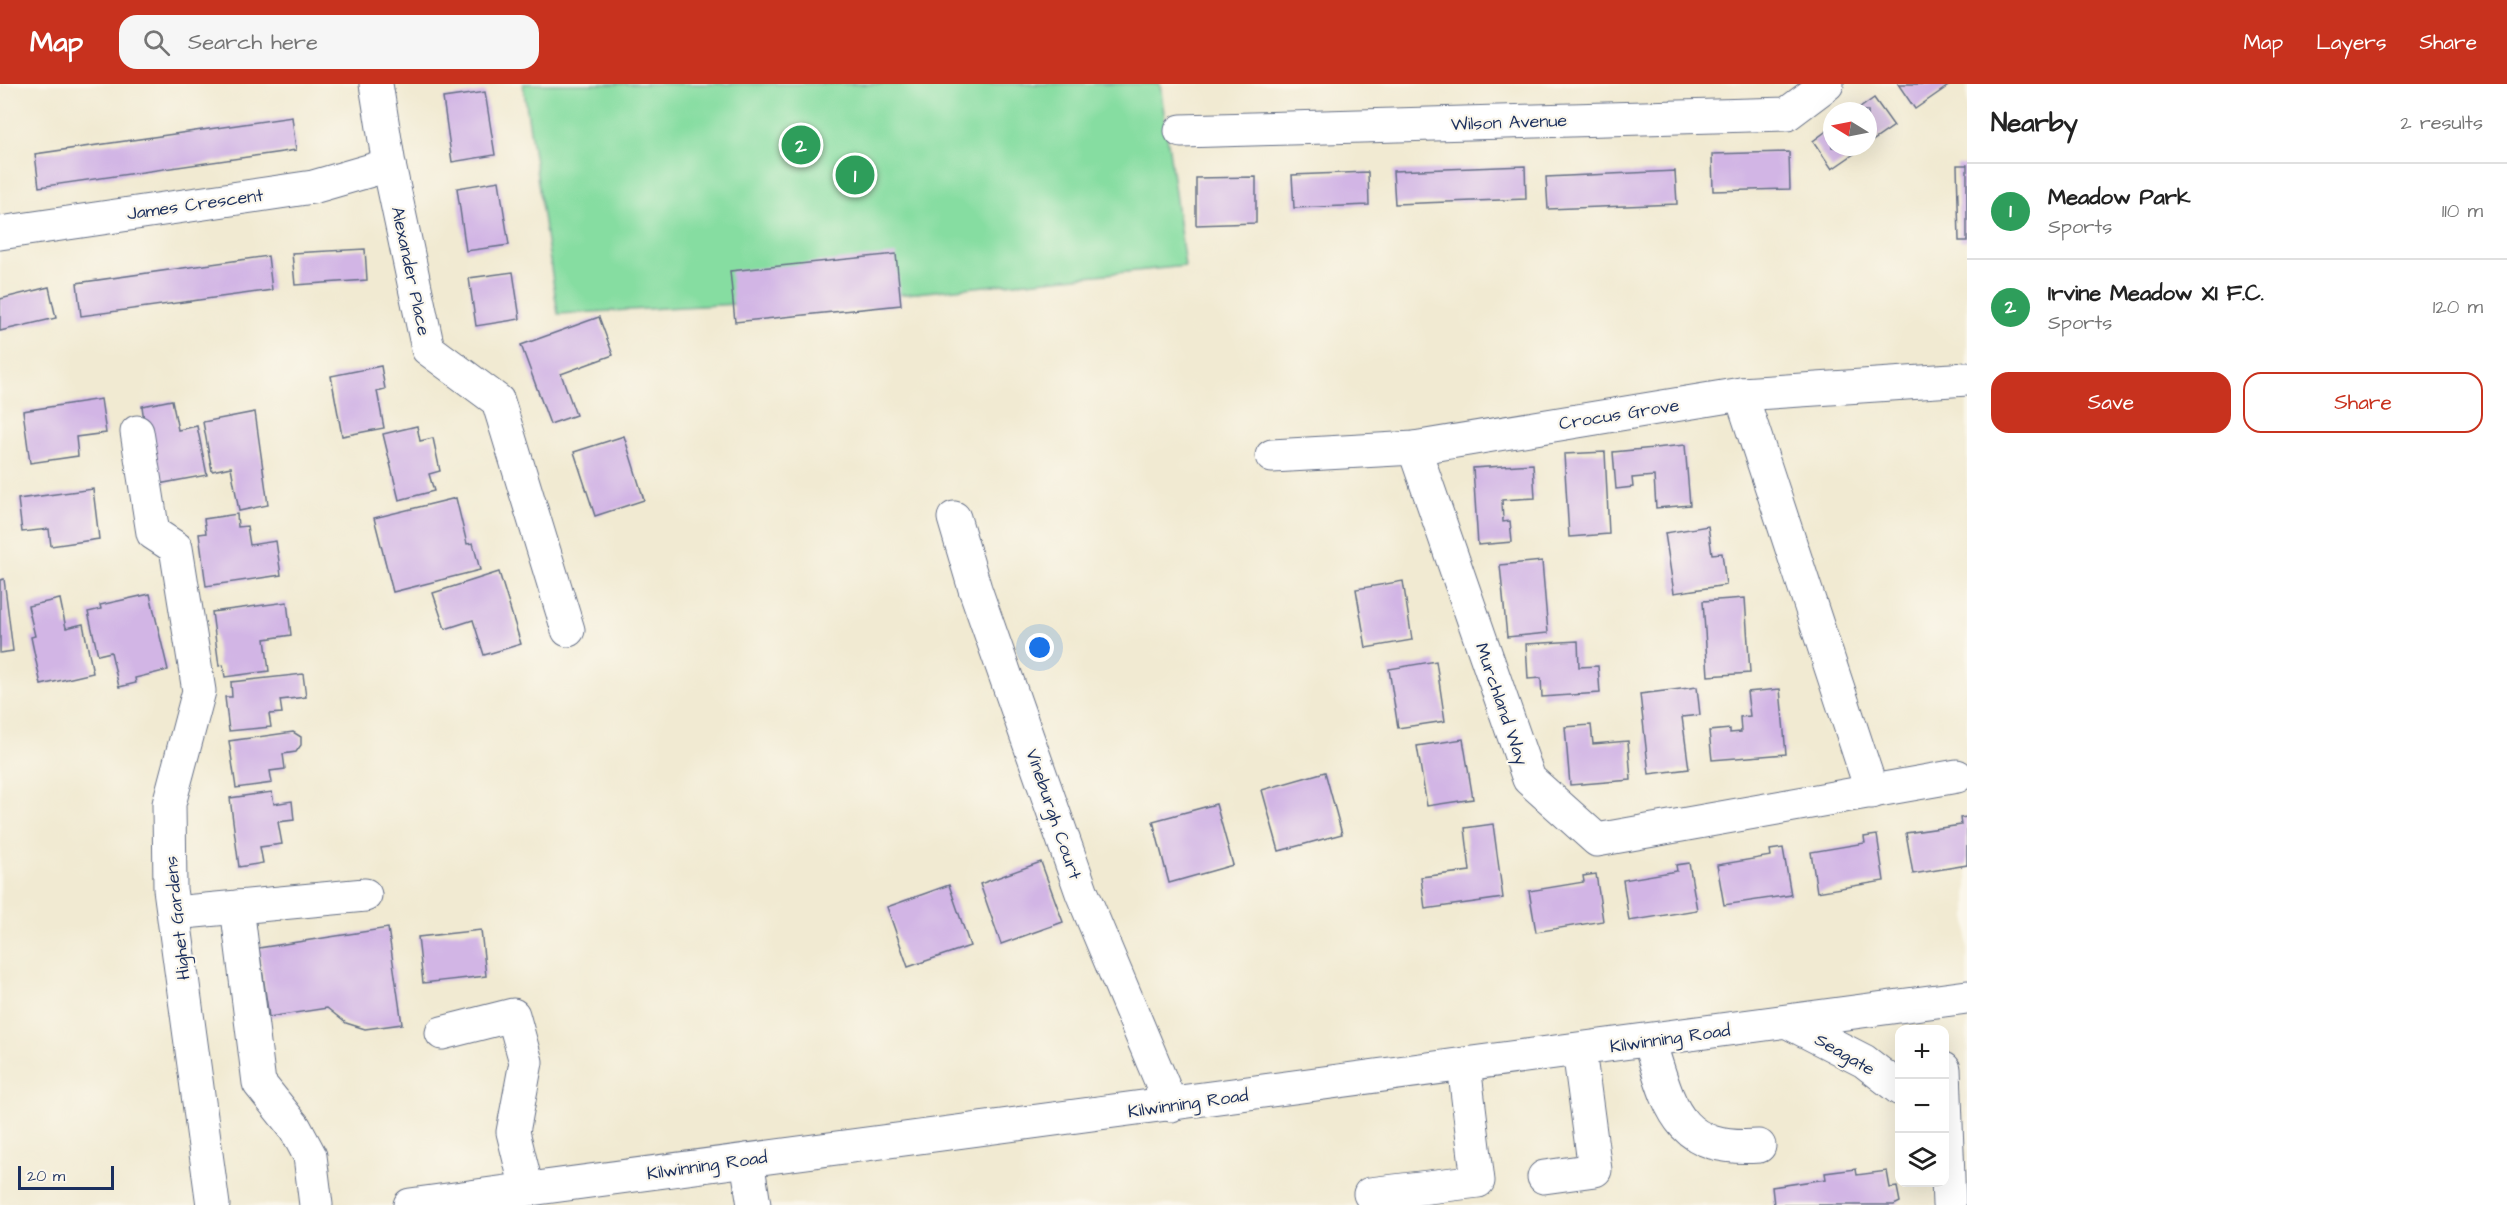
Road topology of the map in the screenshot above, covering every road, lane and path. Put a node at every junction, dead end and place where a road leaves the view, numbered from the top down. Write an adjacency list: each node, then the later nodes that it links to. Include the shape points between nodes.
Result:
1 (376, 84): 4 (street, Alexander Place)
2 (1827, 84): 3 (street, Wilson Avenue, via 1787,114)
3 (1181, 131)
4 (389, 165): 5 (street, James Crescent, via 313,187); 12 (street, Alexander Place, via 428,350 498,401)
5 (0, 233)
6 (1967, 379): 7 (street, Crocus Grove)
7 (1740, 394): 9 (street, Crocus Grove); 14 (street)
8 (137, 432): 17 (street, Highet Gardens, via 153,533 176,548 199,691 169,804)
9 (1414, 448): 10 (street, Crocus Grove); 14 (street, Murchland Way, via 1529,780 1597,840)
10 (1272, 456)
11 (954, 518): 25 (street, Vineburgh Court, via 975,589 1082,893)
12 (568, 630)
13 (1958, 776): 14 (street, Murchland Way)
14 (1872, 792)
15 (365, 895): 16 (street)
16 (237, 907): 17 (street); 33 (street, via 259,1083 296,1128 310,1156)
17 (174, 913): 32 (street, Highet Gardens)
18 (1951, 1010): 19 (street, Kilwinning Road)
19 (1788, 1022): 21 (street, Kilwinning Road); 24 (street, Seagate, via 1864,1061)
20 (442, 1033): 30 (street, via 513,1015 526,1062 513,1132)
21 (1649, 1041): 22 (street, Kilwinning Road); 27 (street, via 1669,1104 1697,1138 1731,1148)
22 (1579, 1050): 23 (street, Kilwinning Road); 29 (street, via 1595,1170)
23 (1464, 1065): 25 (street, Kilwinning Road); 31 (street, via 1478,1181)
24 (1895, 1086)
25 (1171, 1105): 28 (street, Kilwinning Road)
26 (1945, 1133): 36 (street)
27 (1759, 1146)
28 (747, 1160): 30 (street, Kilwinning Road); 35 (street)
29 (1544, 1177)
30 (527, 1189): 34 (street, Kilwinning Road)
31 (1370, 1194)
32 (213, 1205)
33 (316, 1205)
34 (410, 1205)
35 (754, 1205)
36 (1949, 1205)

